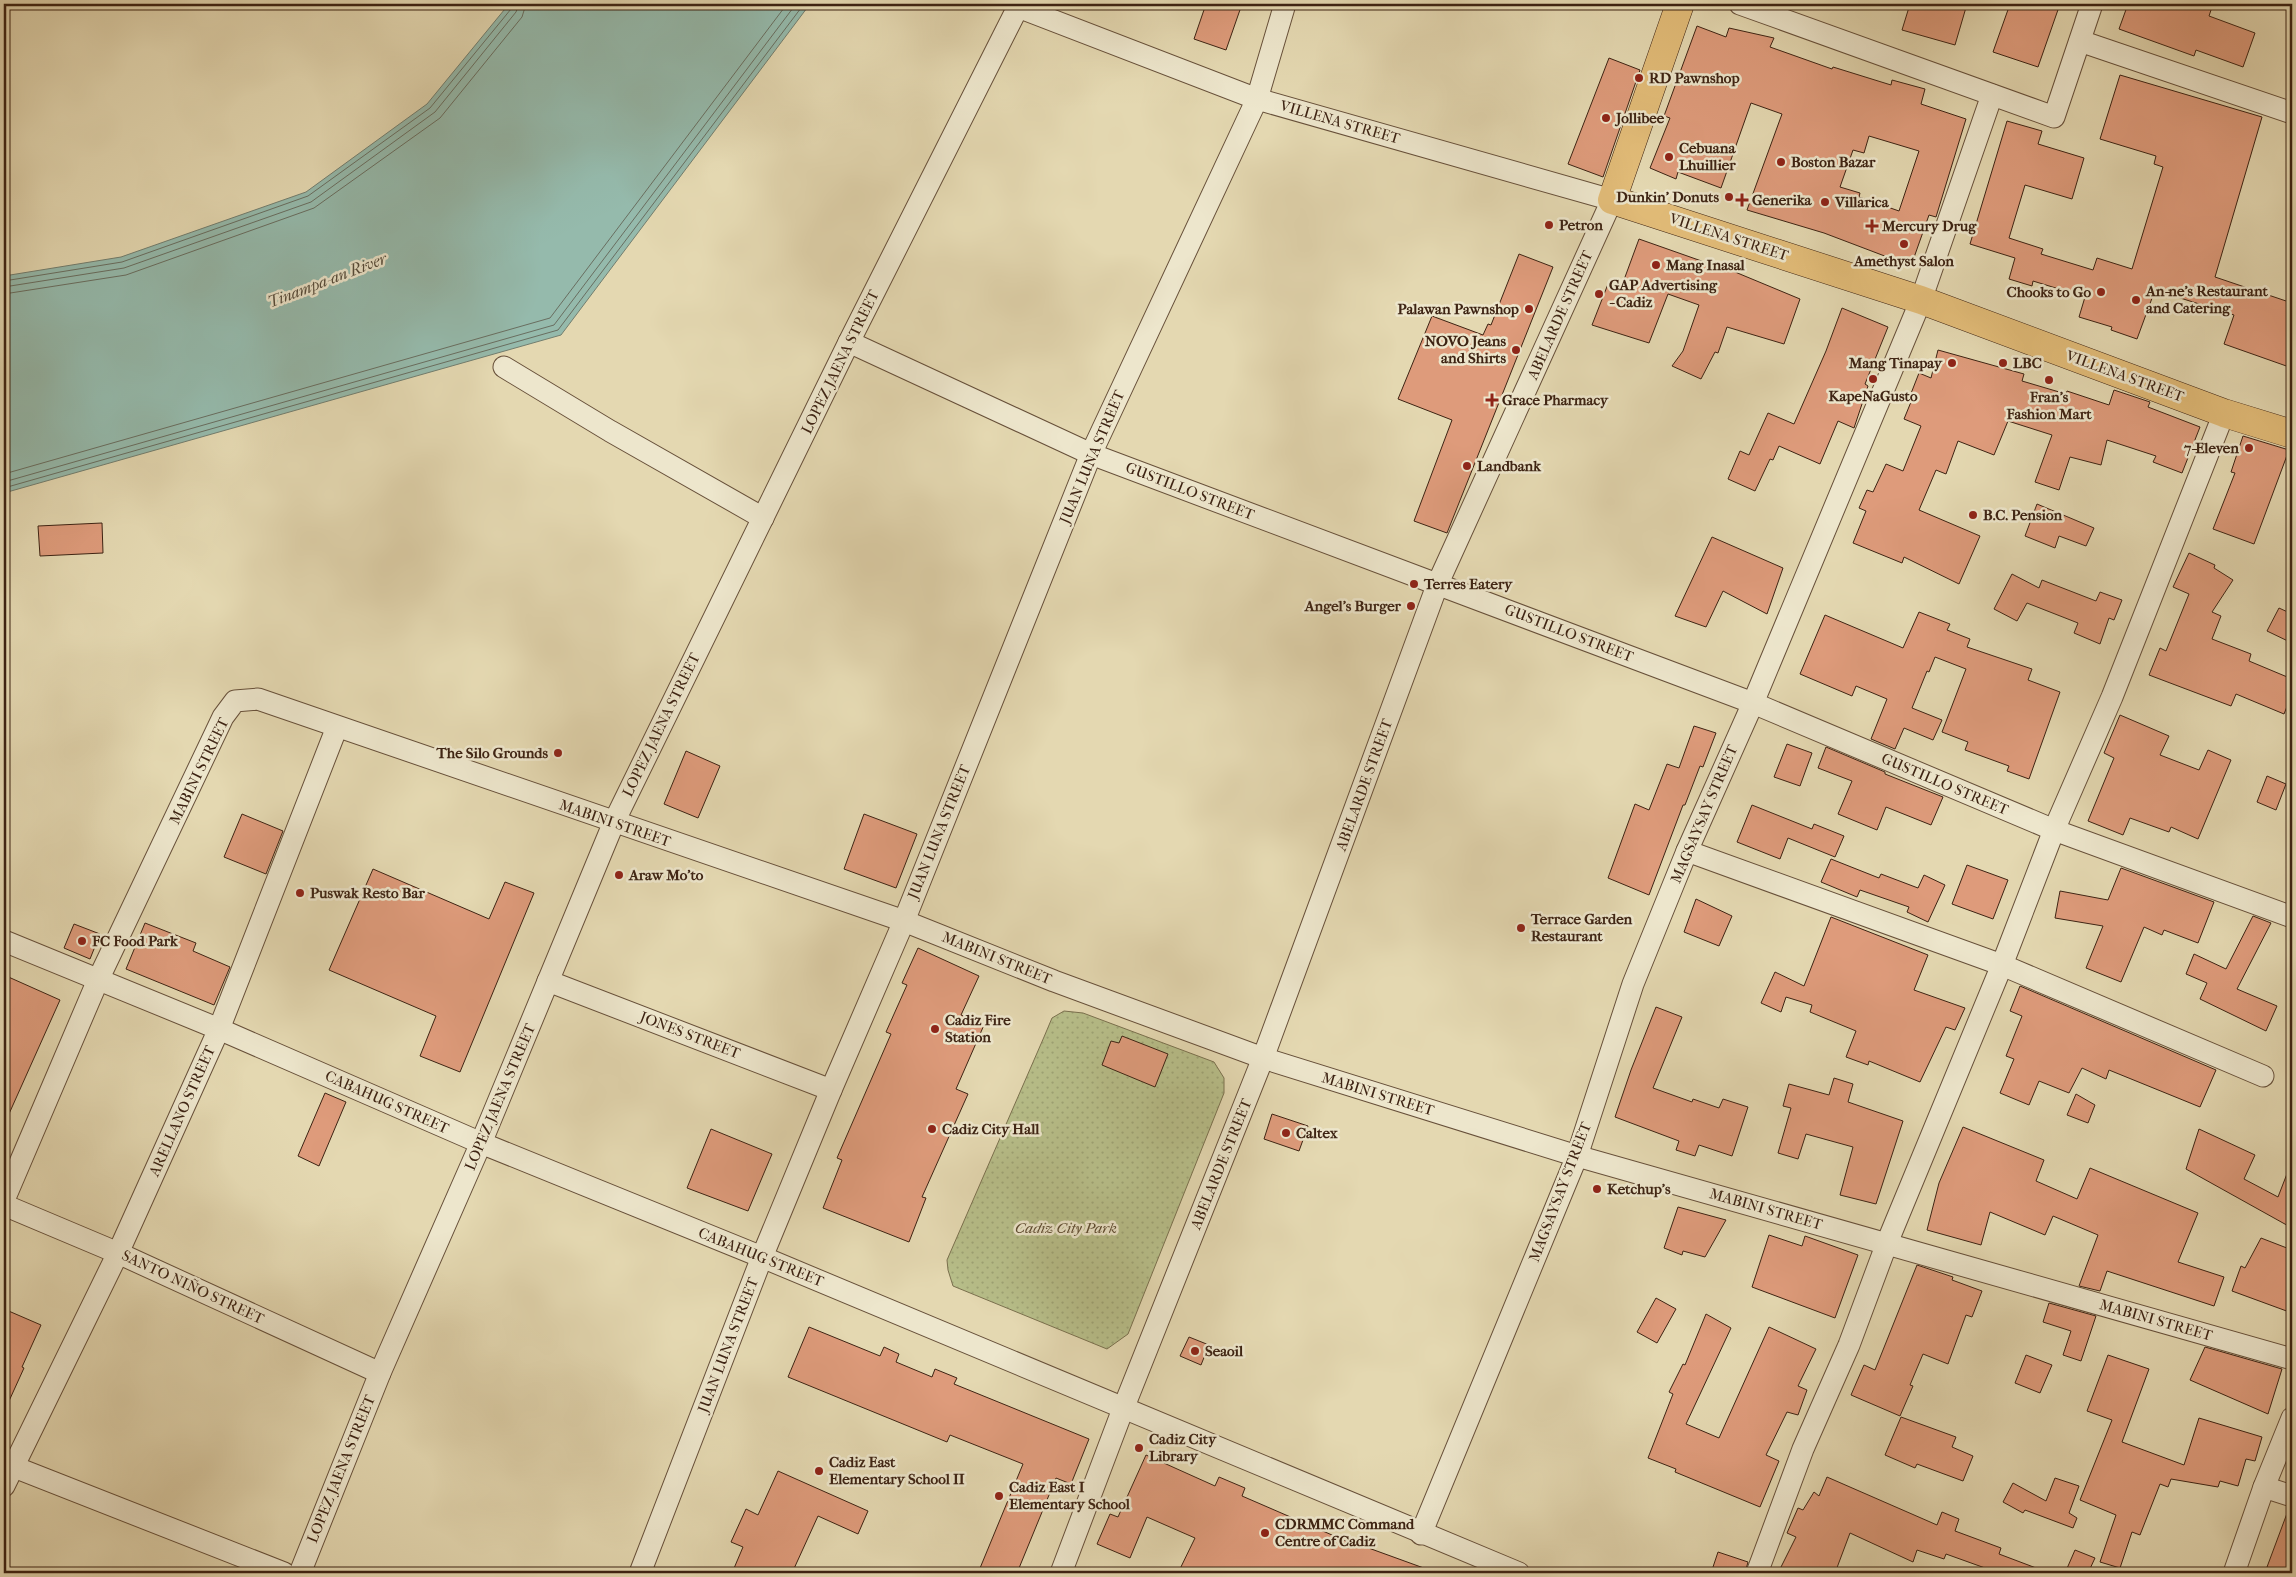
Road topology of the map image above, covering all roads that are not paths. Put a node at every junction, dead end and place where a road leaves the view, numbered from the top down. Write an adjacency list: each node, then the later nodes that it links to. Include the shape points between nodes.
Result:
1 (1285, 4): 8 (street, JUAN LUNA STREET)
2 (1680, 4): 10 (main road, ABELARDE STREET)
3 (1740, 4): 7 (street)
4 (2092, 4): 6 (street)
5 (1018, 7): 8 (street, VILLENA STREET); 12 (street, LOPEZ JAENA STREET)
6 (2080, 41): 7 (street, via 2054,117); 9 (street)
7 (1992, 95): 11 (street, MAGSAYSAY STREET)
8 (1257, 98): 10 (street, VILLENA STREET); 16 (street, JUAN LUNA STREET)
9 (2292, 113)
10 (1612, 200): 11 (main road, VILLENA STREET); 18 (street, ABELARDE STREET)
11 (1921, 300): 14 (main road, VILLENA STREET); 19 (street, MAGSAYSAY STREET)
12 (850, 342): 16 (street, GUSTILLO STREET); 17 (street, LOPEZ JAENA STREET)
13 (504, 367): 17 (street)
14 (2224, 413): 15 (main road, VILLENA STREET); 22 (street, via 2112,697)
15 (2292, 434)
16 (1091, 454): 18 (street, GUSTILLO STREET); 25 (street, JUAN LUNA STREET)
17 (763, 518): 21 (street, LOPEZ JAENA STREET)
18 (1438, 584): 19 (street, GUSTILLO STREET); 31 (street, ABELARDE STREET)
19 (1753, 703): 22 (street, GUSTILLO STREET); 23 (street, MAGSAYSAY STREET)
20 (336, 727): 21 (street, MABINI STREET); 28 (street, MABINI STREET, via 258,699 235,701 223,717); 30 (street, ARELLANO STREET)
21 (614, 822): 25 (street, MABINI STREET); 29 (street, LOPEZ JAENA STREET)
22 (2054, 830): 24 (street, GUSTILLO STREET); 27 (street)
23 (1687, 851): 27 (street); 35 (street, MAGSAYSAY STREET, via 1633,984)
24 (2292, 917)
25 (904, 921): 31 (street, MABINI STREET, via 1054,982); 33 (street, JUAN LUNA STREET)
26 (4, 941): 28 (street, CABAHUG STREET)
27 (2002, 964): 32 (street); 38 (street)
28 (98, 980): 30 (street, CABAHUG STREET); 36 (street, MABINI STREET)
29 (548, 981): 33 (street, JONES STREET); 34 (street, LOPEZ JAENA STREET)
30 (219, 1029): 34 (street, CABAHUG STREET); 39 (street, ARELLANO STREET)
31 (1263, 1058): 35 (street, MABINI STREET); 43 (street, ABELARDE STREET)
32 (2263, 1076)
33 (831, 1090): 40 (street, JUAN LUNA STREET)
34 (480, 1143): 40 (street, CABAHUG STREET); 42 (street, LOPEZ JAENA STREET)
35 (1577, 1156): 38 (street, MABINI STREET); 49 (street, MAGSAYSAY STREET)
36 (4, 1200)
37 (4, 1205): 39 (street, SANTO NIÑO STREET)
38 (1887, 1244): 41 (street, MABINI STREET); 55 (street, via 1849,1345 1803,1449)
39 (118, 1253): 42 (street, SANTO NIÑO STREET); 45 (street, ARELLANO STREET)
40 (762, 1257): 43 (street, CABAHUG STREET); 52 (street, JUAN LUNA STREET)
41 (2292, 1358)
42 (380, 1373): 51 (street, LOPEZ JAENA STREET)
43 (1123, 1409): 49 (street, CABAHUG STREET); 53 (street, ABELARDE STREET)
44 (2292, 1418): 47 (street)
45 (8, 1465): 46 (street, ARELLANO STREET); 50 (street)
46 (4, 1486)
47 (2264, 1487): 48 (street); 56 (street)
48 (2292, 1496)
49 (1421, 1534): 54 (street, CABAHUG STREET)
50 (284, 1573)
51 (300, 1573)
52 (640, 1573)
53 (1061, 1573)
54 (1519, 1573)
55 (1757, 1573)
56 (2234, 1573)

